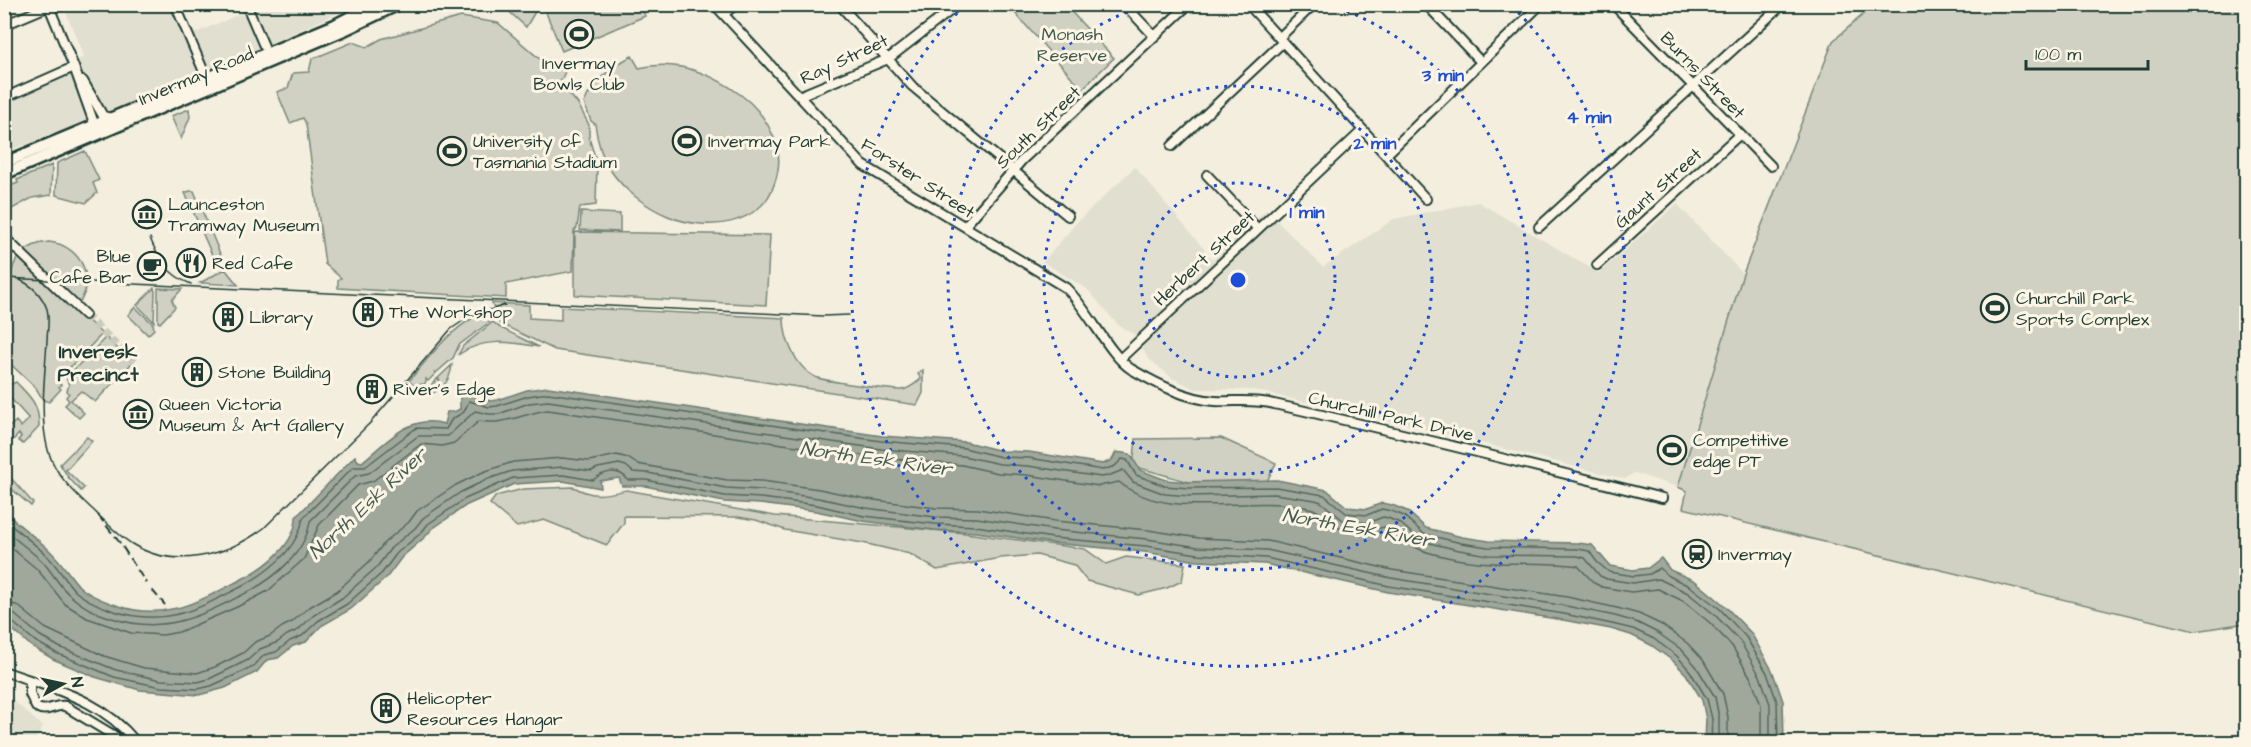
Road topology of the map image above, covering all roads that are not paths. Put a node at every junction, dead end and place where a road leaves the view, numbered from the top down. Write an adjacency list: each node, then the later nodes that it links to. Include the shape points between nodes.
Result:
1 (175, 4): 30 (street)
2 (246, 4): 25 (street)
3 (376, 4): 20 (main road, Invermay Road)
4 (399, 4): 20 (main road, Invermay Road)
5 (714, 4): 21 (street, Forster Street)
6 (736, 4): 21 (street)
7 (839, 4): 26 (street)
8 (959, 4): 26 (street, Ray Street)
9 (1124, 4): 23 (street)
10 (1189, 4): 23 (street, South Street)
11 (1248, 4): 24 (street)
12 (1314, 4): 24 (street)
13 (1426, 4): 27 (street)
14 (1541, 4): 27 (street)
15 (1613, 4): 31 (street, Burns Street)
16 (1768, 4): 19 (street)
17 (1783, 4): 19 (street)
18 (49, 5): 22 (street); 28 (street)
19 (1775, 12): 31 (street)
20 (360, 13): 29 (main road, Invermay Road); 30 (main road, Invermay Road)
21 (724, 14): 33 (street, Forster Street)
22 (4, 25)
23 (1154, 36): 45 (street, South Street)
24 (1281, 40): 38 (street); 41 (street)
25 (264, 46)
26 (888, 59): 33 (street, Ray Street); 45 (street, via 912,86)
27 (1481, 62): 42 (street)
28 (74, 67): 34 (street); 36 (street, via 103,116); 37 (street)
29 (249, 71): 30 (main road, via 212,82); 32 (main road, Invermay Road)
30 (207, 79): 35 (main road, Invermay Road)
31 (1694, 87): 40 (street, Burns Street); 51 (street)
32 (192, 95): 35 (main road); 39 (main road, Invermay Road)
33 (799, 96): 50 (street, Forster Street, via 863,165)
34 (4, 98)
35 (158, 100): 36 (main road, Invermay Road)
36 (113, 118): 37 (main road, Invermay Road)
37 (95, 126): 39 (main road); 43 (main road, Invermay Road)
38 (1363, 129): 42 (street); 52 (street, Herbert Street)
39 (104, 133): 46 (main road, Invermay Road)
40 (1740, 135): 44 (street, Burns Street); 54 (street, Gaunt Street)
41 (1172, 146)
42 (1386, 154): 48 (street)
43 (4, 163)
44 (1771, 166)
45 (1013, 170): 49 (street); 50 (street, South Street)
46 (4, 174)
47 (1207, 176): 52 (street)
48 (1426, 199)
49 (1068, 216)
50 (965, 226): 56 (street, Forster Street, via 1066,288)
51 (1539, 227)
52 (1257, 228): 56 (street, Herbert Street)
53 (4, 237): 55 (street)
54 (1596, 265)
55 (85, 315)
56 (1120, 359): 57 (street, Churchill Park Drive, via 1134,371 1194,398 1276,404)
57 (1662, 498)
58 (4, 672): 59 (street)
59 (30, 681): 60 (street, via 36,707 45,710 65,706); 61 (street, via 69,693 94,706 121,725)
60 (120, 742)
61 (136, 742)

